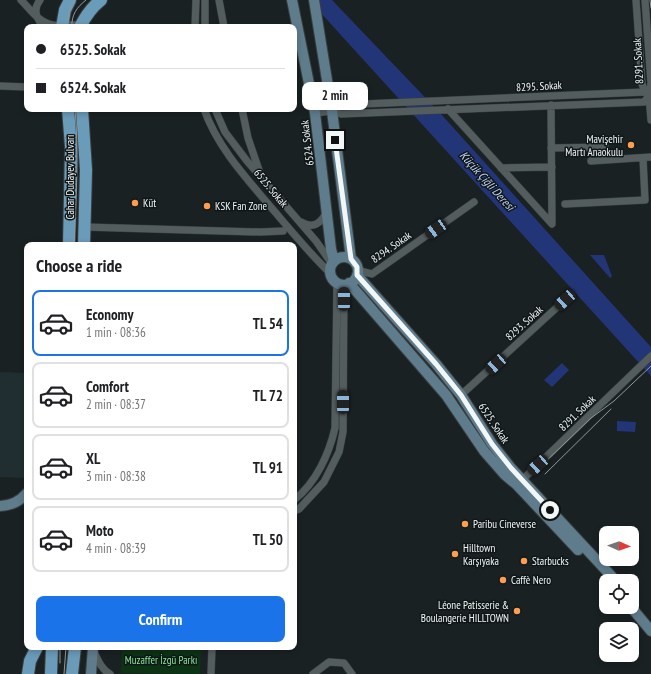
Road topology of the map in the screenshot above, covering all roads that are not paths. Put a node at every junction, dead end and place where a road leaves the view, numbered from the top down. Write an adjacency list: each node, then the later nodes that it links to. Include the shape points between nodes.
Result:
1 (21, 0): 12 (street)
2 (40, 0): 12 (street, via 35,9)
3 (70, 0): 15 (main road)
4 (101, 0): 16 (main road)
5 (196, 0): 17 (street)
6 (205, 0): 18 (street)
7 (219, 0): 19 (street)
8 (292, 0): 20 (street, 6524. Sokak)
9 (314, 0): 27 (street)
10 (636, 0): 24 (street, 8291. Sokak, via 642,84)
11 (645, 0): 24 (street, 8291. Sokak, via 651,83)
12 (36, 17): 13 (street); 14 (street)
13 (41, 24)
14 (51, 24)
15 (63, 24)
16 (81, 24)
17 (195, 24)
18 (205, 24)
19 (223, 24)
20 (297, 24)
21 (297, 25): 33 (street, 6524. Sokak)
22 (0, 86): 23 (street)
23 (24, 87)
24 (647, 94): 25 (street, 8295. Sokak, via 644,102); 27 (street, 8295. Sokak, via 340,105); 34 (street, 8291. Sokak)
25 (551, 106): 26 (street, 8295. Sokak); 36 (street)
26 (445, 109): 27 (street, 8295. Sokak, via 341,114); 41 (street)
27 (332, 111): 33 (street); 51 (street)
28 (68, 112): 49 (main road, Cahar Dudayev Bulvarı, via 71,147)
29 (82, 112): 47 (main road, Cahar Dudayev Bulvarı, via 86,170)
30 (205, 112): 52 (street, 6525. Sokak, via 225,150 263,198 318,262)
31 (216, 112): 42 (street, 6525. Sokak, via 225,132)
32 (243, 112): 42 (street)
33 (315, 113): 45 (street, 6524. Sokak)
34 (651, 120)
35 (605, 147): 36 (street)
36 (552, 148): 40 (street)
37 (651, 157): 38 (street)
38 (643, 158): 39 (street); 44 (street, via 645,200)
39 (591, 161)
40 (552, 167): 41 (street); 41 (street, via 552,224)
41 (500, 168)
42 (261, 177): 46 (street, 6525. Sokak)
43 (474, 202): 53 (street, 8294. Sokak, via 372,274)
44 (566, 204)
45 (327, 211): 46 (street, via 324,217 312,226 307,226); 52 (street, 6524. Sokak)
46 (295, 216): 52 (street, 6525. Sokak, via 316,241)
47 (85, 227): 48 (street); 50 (main road, Cahar Dudayev Bulvarı)
48 (283, 231)
49 (69, 242)
50 (84, 242)
51 (351, 259): 52 (street, via 342,257); 53 (street, via 356,264)
52 (332, 267): 54 (street, via 332,278)
53 (357, 273): 54 (street, via 355,278); 57 (street, 6525. Sokak)
54 (343, 284): 58 (street, 6525. Sokak, via 446,394 484,451 505,476); 60 (street, via 335,428 330,448 311,483); 62 (street, via 343,432 339,452 324,482)
55 (565, 300): 57 (street, 8293. Sokak)
56 (651, 356): 58 (street, 8291. Sokak)
57 (461, 395): 58 (street, 6525. Sokak)
58 (520, 482): 63 (street, 6525. Sokak); 64 (street, 6525. Sokak)
59 (24, 496): 61 (street, via 9,505)
60 (297, 497)
61 (0, 506)
62 (297, 510)
63 (603, 574)
64 (609, 574)
65 (639, 607): 67 (street)
66 (637, 614): 68 (street)
67 (651, 620)
68 (651, 631)
69 (36, 650): 75 (main road)
70 (52, 650): 76 (main road)
71 (75, 650): 77 (main road)
72 (93, 650): 78 (street)
73 (94, 650): 79 (street, via 99,664)
74 (212, 650): 80 (street)
75 (28, 674)
76 (51, 674)
77 (72, 674)
78 (91, 674)
79 (110, 674)
80 (211, 674)
81 (313, 674): 82 (street, via 329,662 344,663)
82 (352, 674)

